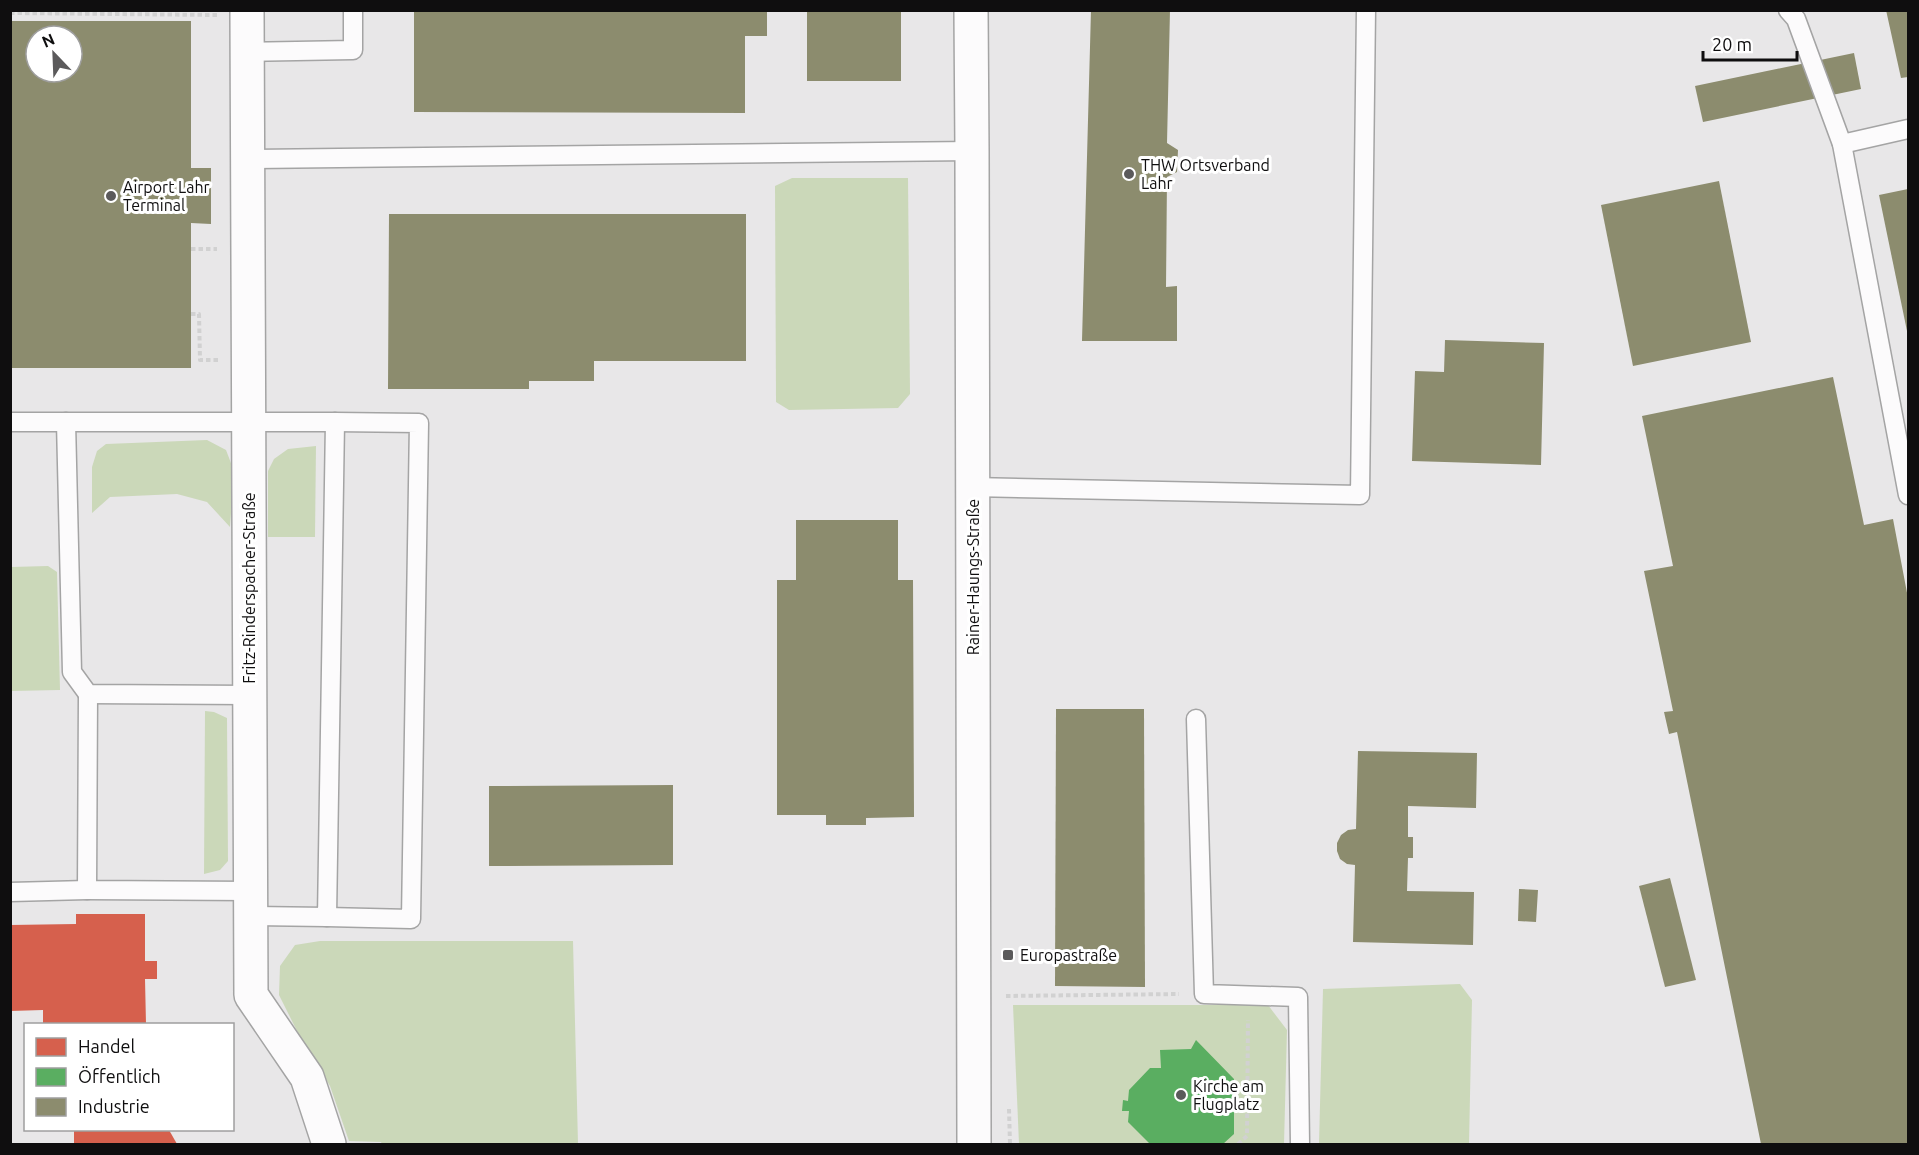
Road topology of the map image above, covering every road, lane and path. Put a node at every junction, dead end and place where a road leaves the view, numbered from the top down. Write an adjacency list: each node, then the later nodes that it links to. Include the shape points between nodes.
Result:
1 (247, 10): 8 (street, Fritz-Rinderspacher-Straße)
2 (353, 10): 8 (lane, via 353,50)
3 (970, 10): 11 (street, Rainer-Haungs-Straße)
4 (1366, 10): 19 (lane, via 1359,495)
5 (1788, 10): 10 (lane, via 1796,19)
6 (10, 13): 7 (path)
7 (191, 14)
8 (247, 52): 12 (street, Fritz-Rinderspacher-Straße)
9 (1908, 129): 10 (lane)
10 (1842, 144): 20 (lane)
11 (972, 151): 12 (lane); 19 (street, Rainer-Haungs-Straße)
12 (247, 159): 15 (street, Fritz-Rinderspacher-Straße)
13 (190, 314): 14 (path, via 199,314)
14 (200, 360)
15 (248, 421): 17 (lane); 18 (lane); 22 (street, Fritz-Rinderspacher-Straße)
16 (10, 422): 17 (lane)
17 (66, 422): 21 (lane, via 72,672)
18 (335, 422): 27 (lane); 27 (lane, via 419,423 411,919)
19 (972, 487): 32 (street, Rainer-Haungs-Straße)
20 (1908, 495)
21 (88, 694): 22 (lane); 24 (lane)
22 (249, 694): 26 (street, Fritz-Rinderspacher-Straße)
23 (1196, 719): 28 (lane)
24 (87, 890): 25 (lane); 26 (lane)
25 (10, 892)
26 (250, 903): 27 (lane); 31 (street, Fritz-Rinderspacher-Straße, via 251,995 307,1077)
27 (327, 917)
28 (1204, 994): 29 (lane); 30 (path)
29 (1249, 995): 33 (path, via 1247,1136); 34 (lane, via 1298,997)
30 (1007, 996)
31 (329, 1144)
32 (974, 1144)
33 (1238, 1144)
34 (1299, 1144)

